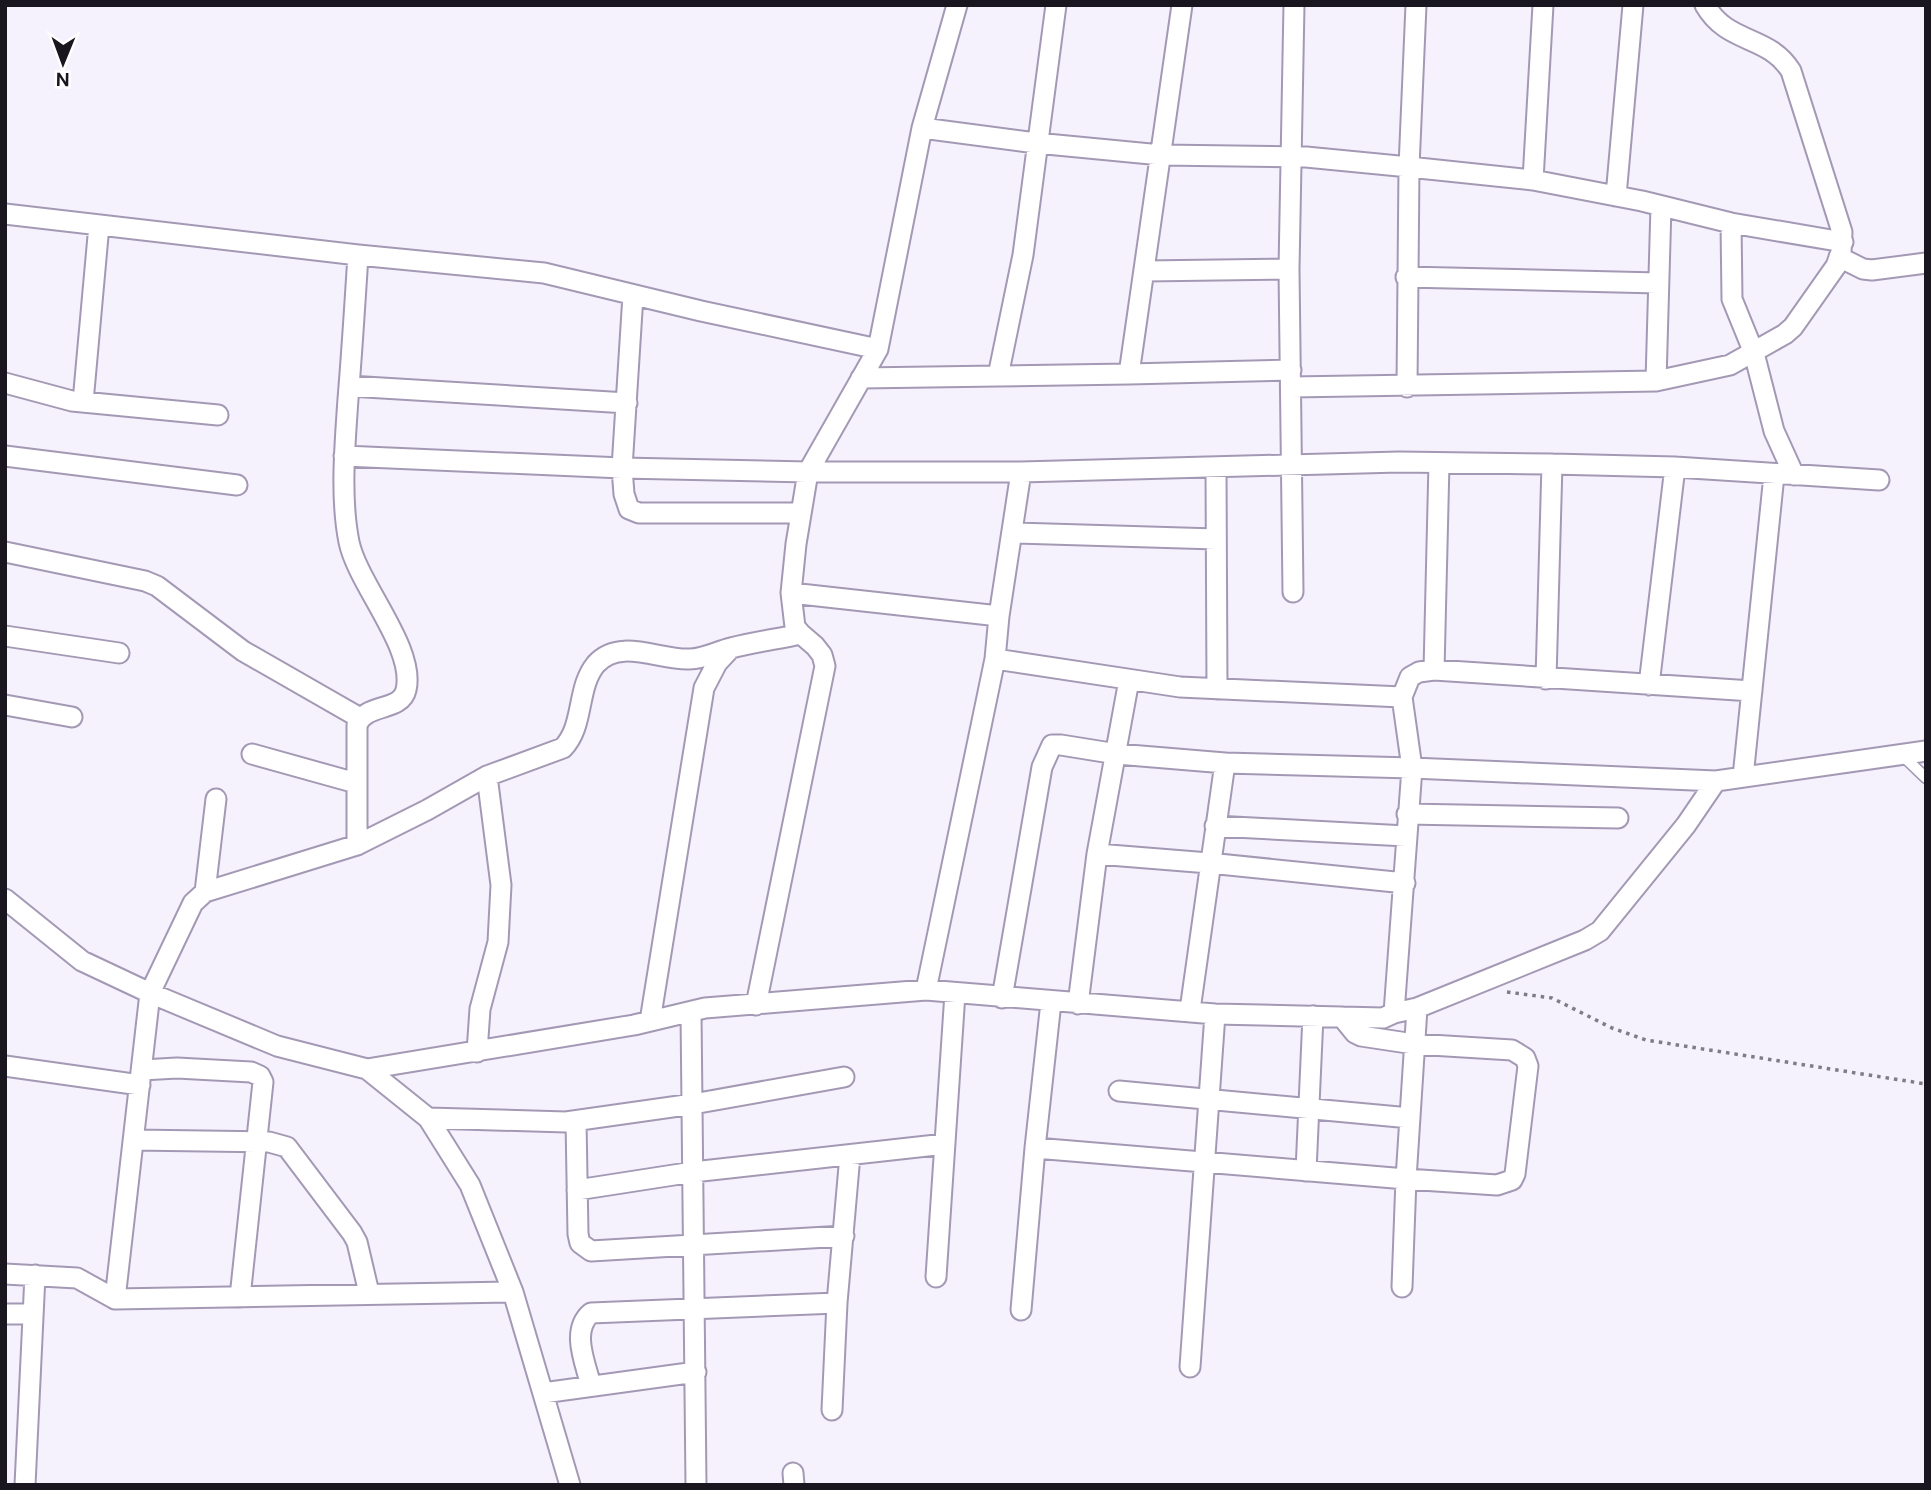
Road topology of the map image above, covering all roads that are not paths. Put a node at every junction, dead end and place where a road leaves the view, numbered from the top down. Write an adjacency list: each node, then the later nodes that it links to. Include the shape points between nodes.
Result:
1 (957, 5): 9 (street)
2 (1056, 5): 10 (street)
3 (1182, 5): 11 (street)
4 (1294, 5): 12 (street)
5 (1416, 5): 13 (street)
6 (1543, 5): 14 (street)
7 (1633, 5): 15 (street)
8 (1705, 5): 20 (street, via 1726,30 1763,46 1784,60 1791,71 1842,232)
9 (922, 128): 10 (street); 28 (street)
10 (1036, 143): 11 (street); 31 (street, via 1023,255)
11 (1161, 155): 12 (street); 24 (street)
12 (1291, 157): 13 (street); 23 (street)
13 (1409, 167): 14 (street); 25 (street)
14 (1533, 180): 15 (street)
15 (1616, 196): 16 (street)
16 (1661, 206): 18 (street); 26 (street)
17 (5, 214): 19 (street)
18 (1731, 223): 20 (street); 29 (street, via 1732,299)
19 (99, 225): 21 (street); 38 (street)
20 (1841, 250): 22 (street, via 1863,269); 29 (street, via 1836,266 1793,327)
21 (358, 255): 27 (street, via 544,273); 36 (street)
22 (1926, 264)
23 (1289, 269): 24 (street); 33 (street)
24 (1145, 271): 30 (street)
25 (1406, 277): 26 (street); 37 (street)
26 (1658, 283): 34 (street)
27 (633, 295): 28 (street); 39 (street)
28 (878, 349): 32 (street)
29 (1754, 353): 34 (street, via 1730,365); 52 (street, via 1774,431)
30 (1129, 374): 31 (street); 33 (street)
31 (998, 376): 32 (street)
32 (861, 378): 49 (street)
33 (1291, 379): 37 (street); 45 (street)
34 (1656, 381): 37 (street)
35 (5, 383): 38 (street)
36 (349, 386): 39 (street); 42 (street)
37 (1407, 387)
38 (83, 402): 40 (street)
39 (627, 403): 47 (street)
40 (218, 415)
41 (5, 456): 54 (street)
42 (344, 456): 47 (street); 76 (street, via 350,547 400,647 407,686 400,701)
43 (1439, 463): 44 (street); 45 (street); 67 (street)
44 (1552, 464): 46 (street); 68 (street)
45 (1290, 465): 48 (street); 59 (street)
46 (1675, 467): 51 (street); 70 (street)
47 (622, 468): 49 (street); 55 (street, via 629,509 639,513)
48 (1216, 468): 50 (street); 57 (street)
49 (808, 472): 50 (street); 55 (street)
50 (1021, 472): 56 (street)
51 (1774, 475): 52 (street); 72 (street)
52 (1794, 475): 53 (street)
53 (1879, 480)
54 (237, 485)
55 (801, 513): 60 (street)
56 (1012, 533): 57 (street); 61 (street)
57 (1216, 539): 71 (street)
58 (5, 552): 76 (street, via 157,586 243,651)
59 (1293, 592)
60 (791, 593): 61 (street); 62 (street, via 795,626)
61 (999, 616): 66 (street)
62 (801, 634): 64 (street); 104 (street, via 816,646 825,666)
63 (5, 636): 65 (street)
64 (731, 648): 83 (street, via 691,659 638,652 607,657 588,677 576,728 563,748); 113 (street, via 704,688)
65 (118, 653)
66 (995, 659): 69 (street); 99 (street)
67 (1434, 670): 68 (street); 73 (street, via 1409,677)
68 (1546, 679): 70 (street)
69 (1129, 680): 71 (street); 79 (street)
70 (1649, 685): 72 (street)
71 (1216, 689): 73 (street)
72 (1752, 691): 84 (street)
73 (1402, 697): 82 (street)
74 (5, 705): 75 (street)
75 (72, 717)
76 (360, 718): 87 (street)
77 (1926, 751): 80 (street)
78 (252, 754): 87 (street)
79 (1117, 754): 81 (street); 94 (street); 102 (street, via 1061,744 1052,745 1046,754)
80 (1902, 755): 84 (street); 85 (lane)
81 (1225, 763): 82 (street); 91 (street)
82 (1412, 768): 86 (street); 89 (street)
83 (487, 776): 93 (street); 115 (street, via 501,885 498,942 480,1009)
84 (1743, 777): 86 (street)
85 (1926, 778)
86 (1716, 781): 106 (street, via 1600,931)
87 (356, 783): 93 (street)
88 (216, 799): 97 (street)
89 (1407, 814): 90 (street); 92 (street)
90 (1618, 818)
91 (1215, 826): 92 (street); 95 (street)
92 (1406, 836): 96 (street)
93 (357, 845): 97 (street)
94 (1097, 854): 95 (street); 105 (street)
95 (1209, 863): 96 (street); 107 (street)
96 (1405, 883): 109 (street)
97 (205, 892): 100 (street, via 193,903)
98 (5, 899): 100 (street, via 82,961)
99 (926, 990): 101 (street); 104 (street)
100 (150, 993): 117 (street, via 277,1046); 119 (street)
101 (955, 993): 102 (street); 129 (street)
102 (1002, 998): 103 (street)
103 (1051, 1002): 105 (street); 130 (street)
104 (756, 1004): 108 (street)
105 (1078, 1004): 107 (street)
106 (1417, 1008): 109 (street); 114 (street)
107 (1190, 1010): 110 (street)
108 (691, 1012): 113 (street); 122 (street)
109 (1394, 1013): 112 (street, via 1383,1018)
110 (1215, 1014): 111 (street); 121 (street)
111 (1313, 1016): 112 (street); 123 (street)
112 (1342, 1017): 114 (street, via 1361,1036)
113 (650, 1021): 115 (street)
114 (1414, 1044): 125 (street); 135 (street, via 1512,1050 1525,1058 1528,1066 1512,1180 1497,1185)
115 (477, 1052): 117 (street)
116 (5, 1066): 119 (street)
117 (367, 1069): 124 (street)
118 (844, 1077): 122 (street)
119 (141, 1078): 127 (street); 128 (street, via 177,1068 260,1076 264,1089)
120 (1119, 1091): 121 (street)
121 (1209, 1100): 123 (street); 132 (street)
122 (693, 1104): 126 (street); 134 (street)
123 (1307, 1109): 125 (street); 133 (street)
124 (428, 1118): 126 (street); 143 (street, via 470,1185)
125 (1410, 1118): 135 (street)
126 (576, 1121): 136 (street)
127 (134, 1140): 128 (street); 146 (street)
128 (257, 1143): 144 (street, via 287,1147 347,1225 357,1242); 145 (street)
129 (945, 1144): 131 (street); 141 (street)
130 (1035, 1148): 132 (street); 149 (street)
131 (850, 1155): 134 (street); 137 (street)
132 (1204, 1163): 133 (street); 152 (street)
133 (1306, 1171): 135 (street)
134 (694, 1172): 136 (street); 138 (street)
135 (1406, 1179): 142 (street)
136 (577, 1190): 138 (street, via 578,1234 591,1251)
137 (844, 1236): 138 (street); 147 (street)
138 (694, 1246): 148 (street)
139 (5, 1274): 140 (street)
140 (35, 1275): 146 (street, via 77,1278); 151 (street)
141 (936, 1278)
142 (1402, 1287)
143 (513, 1292): 144 (street); 155 (street)
144 (369, 1293): 145 (street)
145 (240, 1297): 146 (street)
146 (115, 1299)
147 (837, 1303): 148 (street); 156 (street)
148 (695, 1310): 153 (street); 154 (street, via 591,1313 580,1330)
149 (1021, 1310)
150 (5, 1314): 151 (street)
151 (33, 1314): 157 (street)
152 (1190, 1367)
153 (696, 1372): 154 (street); 159 (street)
154 (591, 1386): 155 (street)
155 (544, 1393): 158 (street)
156 (832, 1410)
157 (25, 1485)
158 (570, 1485)
159 (696, 1485)

